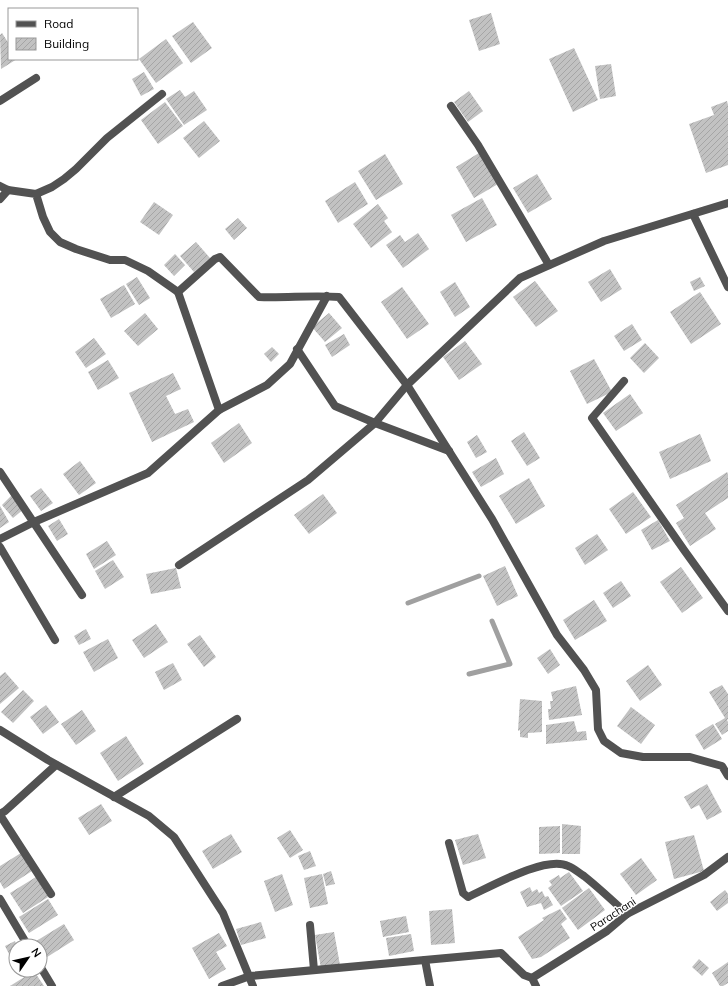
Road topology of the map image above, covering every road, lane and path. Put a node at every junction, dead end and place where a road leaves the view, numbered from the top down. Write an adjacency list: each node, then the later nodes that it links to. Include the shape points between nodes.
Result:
1 (36, 78): 3 (street)
2 (162, 94): 7 (street, via 107,138 64,179)
3 (0, 101)
4 (451, 106): 11 (street, via 482,151)
5 (0, 186): 6 (street)
6 (8, 190): 7 (street); 8 (street)
7 (36, 194): 13 (street, via 50,232 60,242 110,260 125,260 148,271)
8 (0, 199)
9 (728, 203): 10 (street)
10 (693, 214): 11 (street, via 604,241); 12 (street)
11 (549, 265): 17 (street, via 520,278)
12 (728, 287)
13 (178, 292): 14 (street, via 220,257 260,297); 18 (street)
14 (327, 296): 15 (street); 17 (street, via 339,297)
15 (298, 349): 18 (street, via 290,364 268,385); 19 (street, via 335,406)
16 (624, 381): 27 (street, via 592,418)
17 (407, 385): 19 (street); 20 (street)
18 (219, 410): 22 (street, via 148,473)
19 (375, 423): 20 (street); 25 (street, via 308,480)
20 (449, 451): 32 (street, via 492,519 556,635 584,670 596,690 598,729 604,741 621,753 643,757 690,757 722,766)
21 (0, 472): 22 (street)
22 (34, 522): 23 (street); 26 (street)
23 (0, 539)
24 (0, 547): 28 (street)
25 (179, 565)
26 (82, 595)
27 (728, 611)
28 (55, 640)
29 (237, 719): 33 (street)
30 (0, 730): 31 (street)
31 (56, 765): 33 (street); 34 (street)
32 (728, 776)
33 (114, 797): 44 (street, via 149,816 174,837 223,913)
34 (0, 814): 37 (street)
35 (448, 843): 39 (street, via 463,893 468,897 530,868 554,863 568,865 610,897)
36 (728, 857): 39 (street, Parachani, via 704,875)
37 (51, 894)
38 (0, 899): 41 (street)
39 (627, 914): 45 (street, Parachani, via 607,931)
40 (310, 925): 43 (street)
41 (23, 938)
42 (425, 960): 43 (street); 45 (street, via 501,953 524,975); 48 (street)
43 (314, 970): 44 (street)
44 (250, 976): 46 (street); 47 (street)
45 (532, 978): 49 (street)
46 (222, 986)
47 (253, 986)
48 (430, 986)
49 (536, 986)

